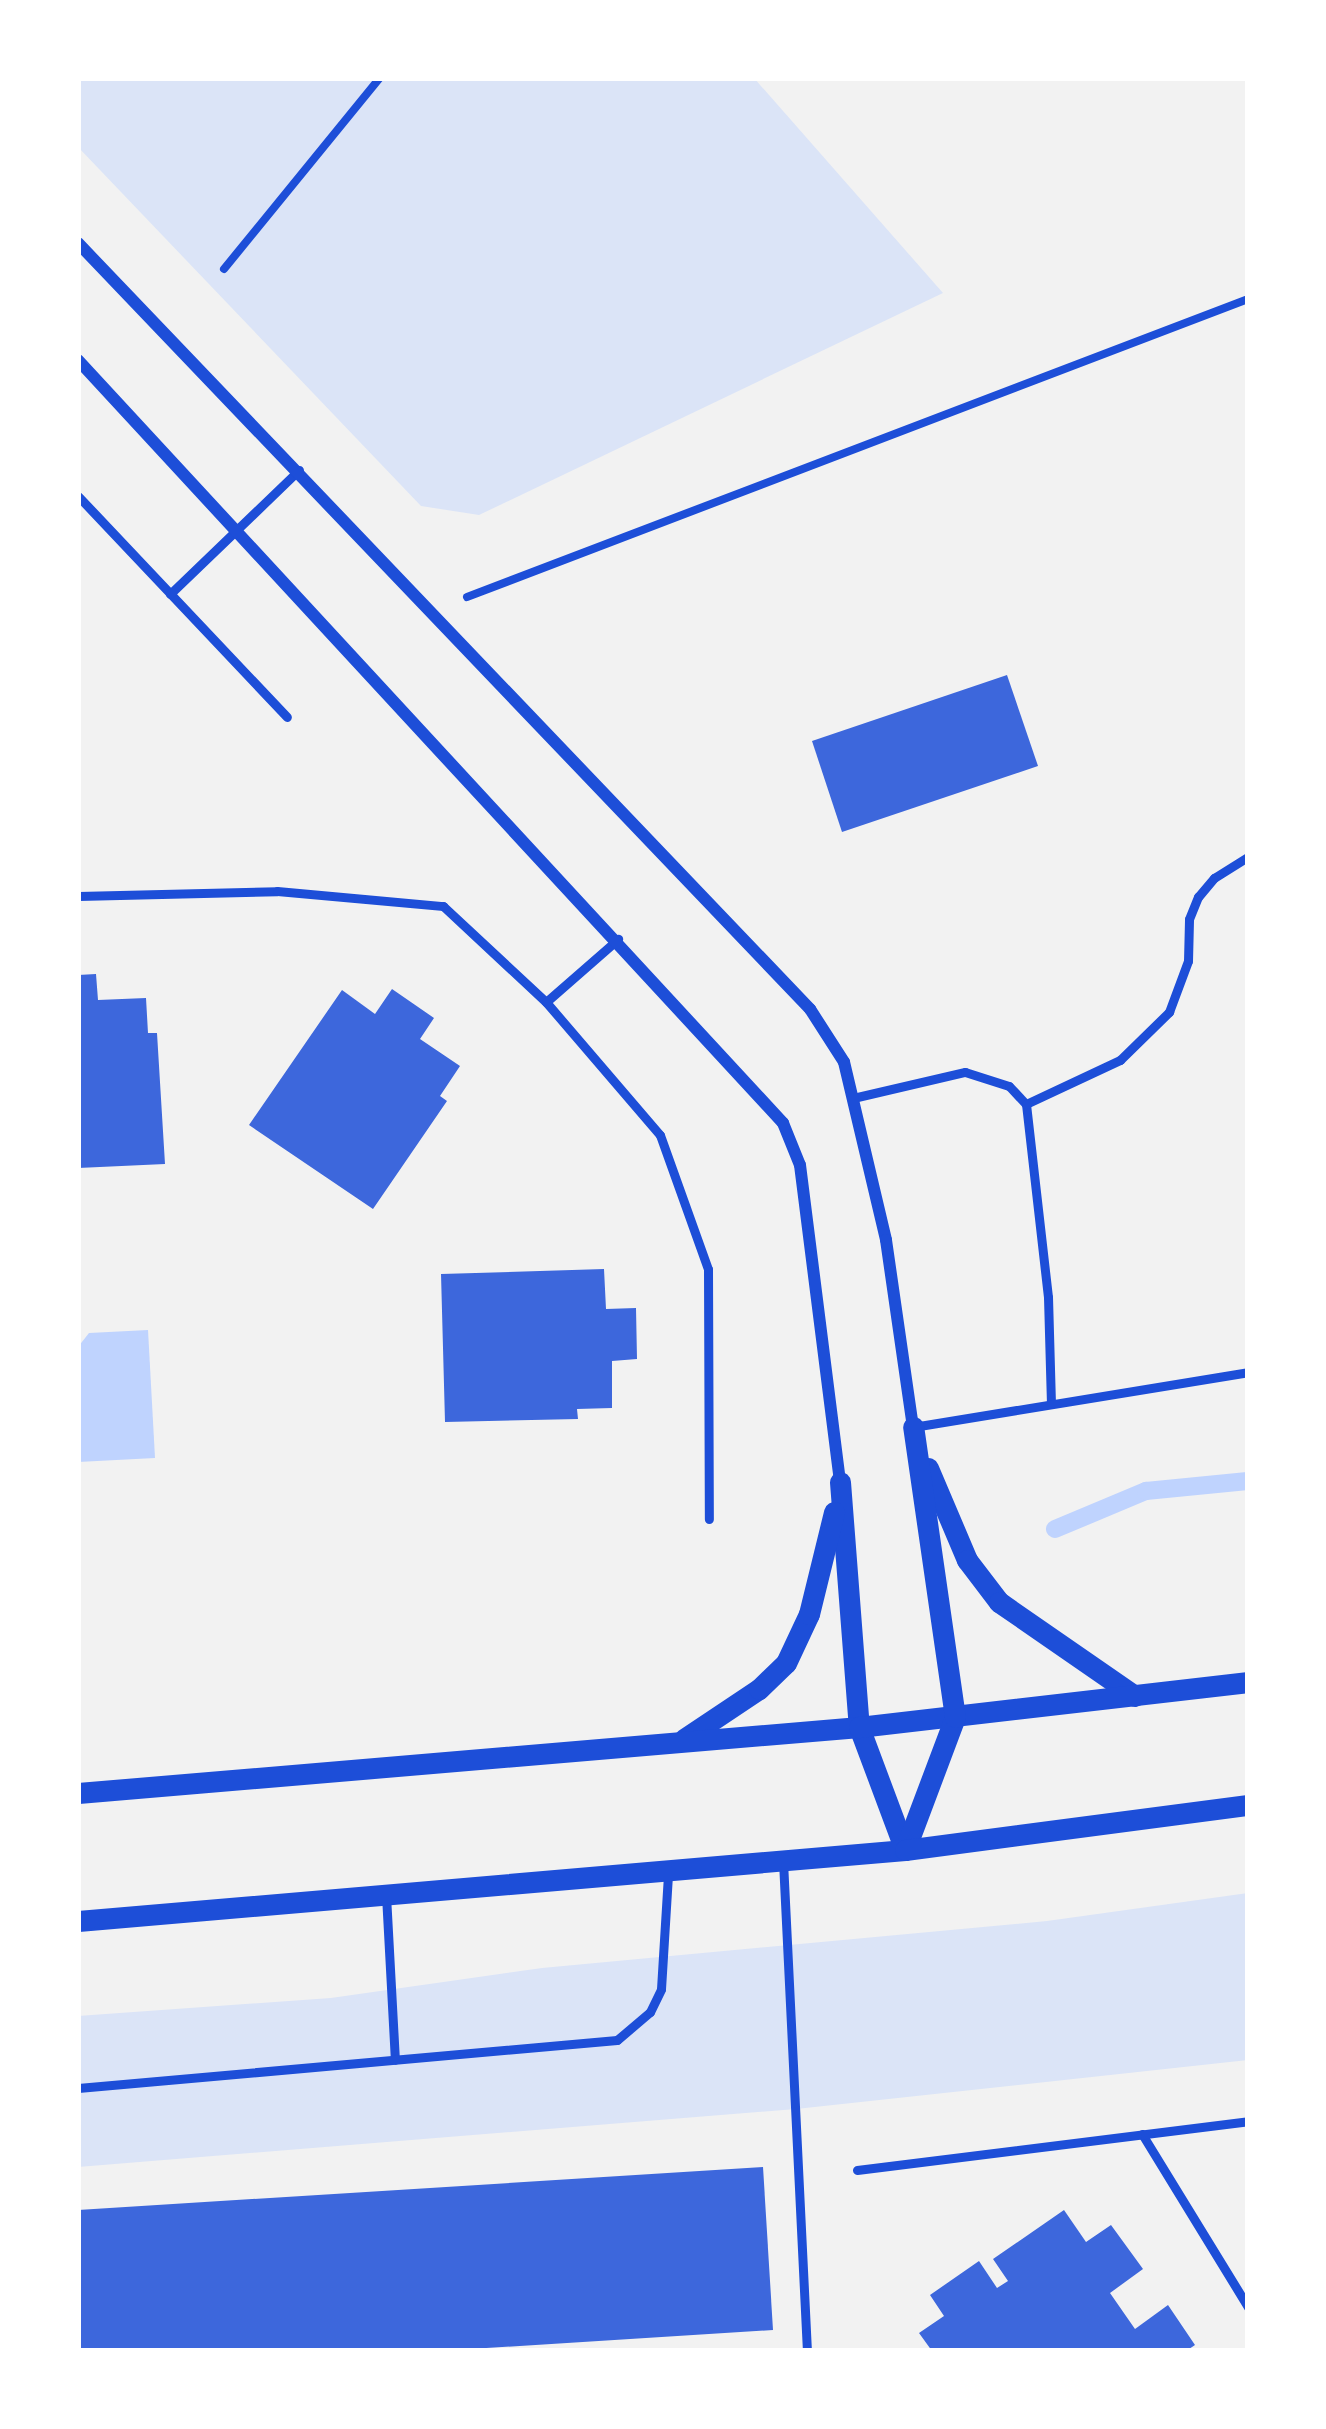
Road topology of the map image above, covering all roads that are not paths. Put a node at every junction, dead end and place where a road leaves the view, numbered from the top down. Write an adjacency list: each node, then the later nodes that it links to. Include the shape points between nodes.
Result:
1 (78, 243): 3 (street)
2 (78, 360): 5 (street)
3 (299, 470): 5 (lane); 12 (street, via 810,1010 844,1061)
4 (78, 496): 6 (lane)
5 (236, 526): 6 (lane); 10 (street)
6 (170, 594): 7 (lane)
7 (287, 717)
8 (1248, 857): 13 (lane, via 1198,897 1188,962 1169,1012 1120,1060)
9 (78, 896): 11 (lane, via 278,891 443,906)
10 (618, 939): 11 (lane); 17 (street, via 784,1123 800,1165)
11 (546, 1002): 18 (lane, via 660,1135 708,1269)
12 (853, 1098): 13 (lane, via 965,1072 1009,1086); 16 (street, via 886,1240)
13 (1026, 1104): 15 (lane)
14 (1248, 1372): 15 (lane)
15 (1052, 1404): 16 (lane)
16 (914, 1426): 20 (street, via 968,1559 999,1602); 21 (street)
17 (840, 1482): 22 (street); 23 (street, via 825,1563 786,1663)
18 (709, 1519)
19 (1248, 1682): 20 (street)
20 (1135, 1696): 21 (street)
21 (955, 1717): 22 (street); 26 (street)
22 (859, 1726): 23 (street); 26 (street)
23 (680, 1742): 24 (street)
24 (78, 1793)
25 (1248, 1805): 26 (street)
26 (905, 1850): 27 (street)
27 (784, 1861): 28 (street); 37 (lane)
28 (668, 1871): 29 (street); 31 (lane, via 661,1989 650,2012 617,2041)
29 (386, 1895): 30 (street); 31 (lane)
30 (78, 1921)
31 (395, 2060): 32 (lane)
32 (78, 2088)
33 (1248, 2121): 34 (lane)
34 (1142, 2134): 35 (lane); 36 (lane)
35 (857, 2170)
36 (1248, 2307)
37 (807, 2351)

